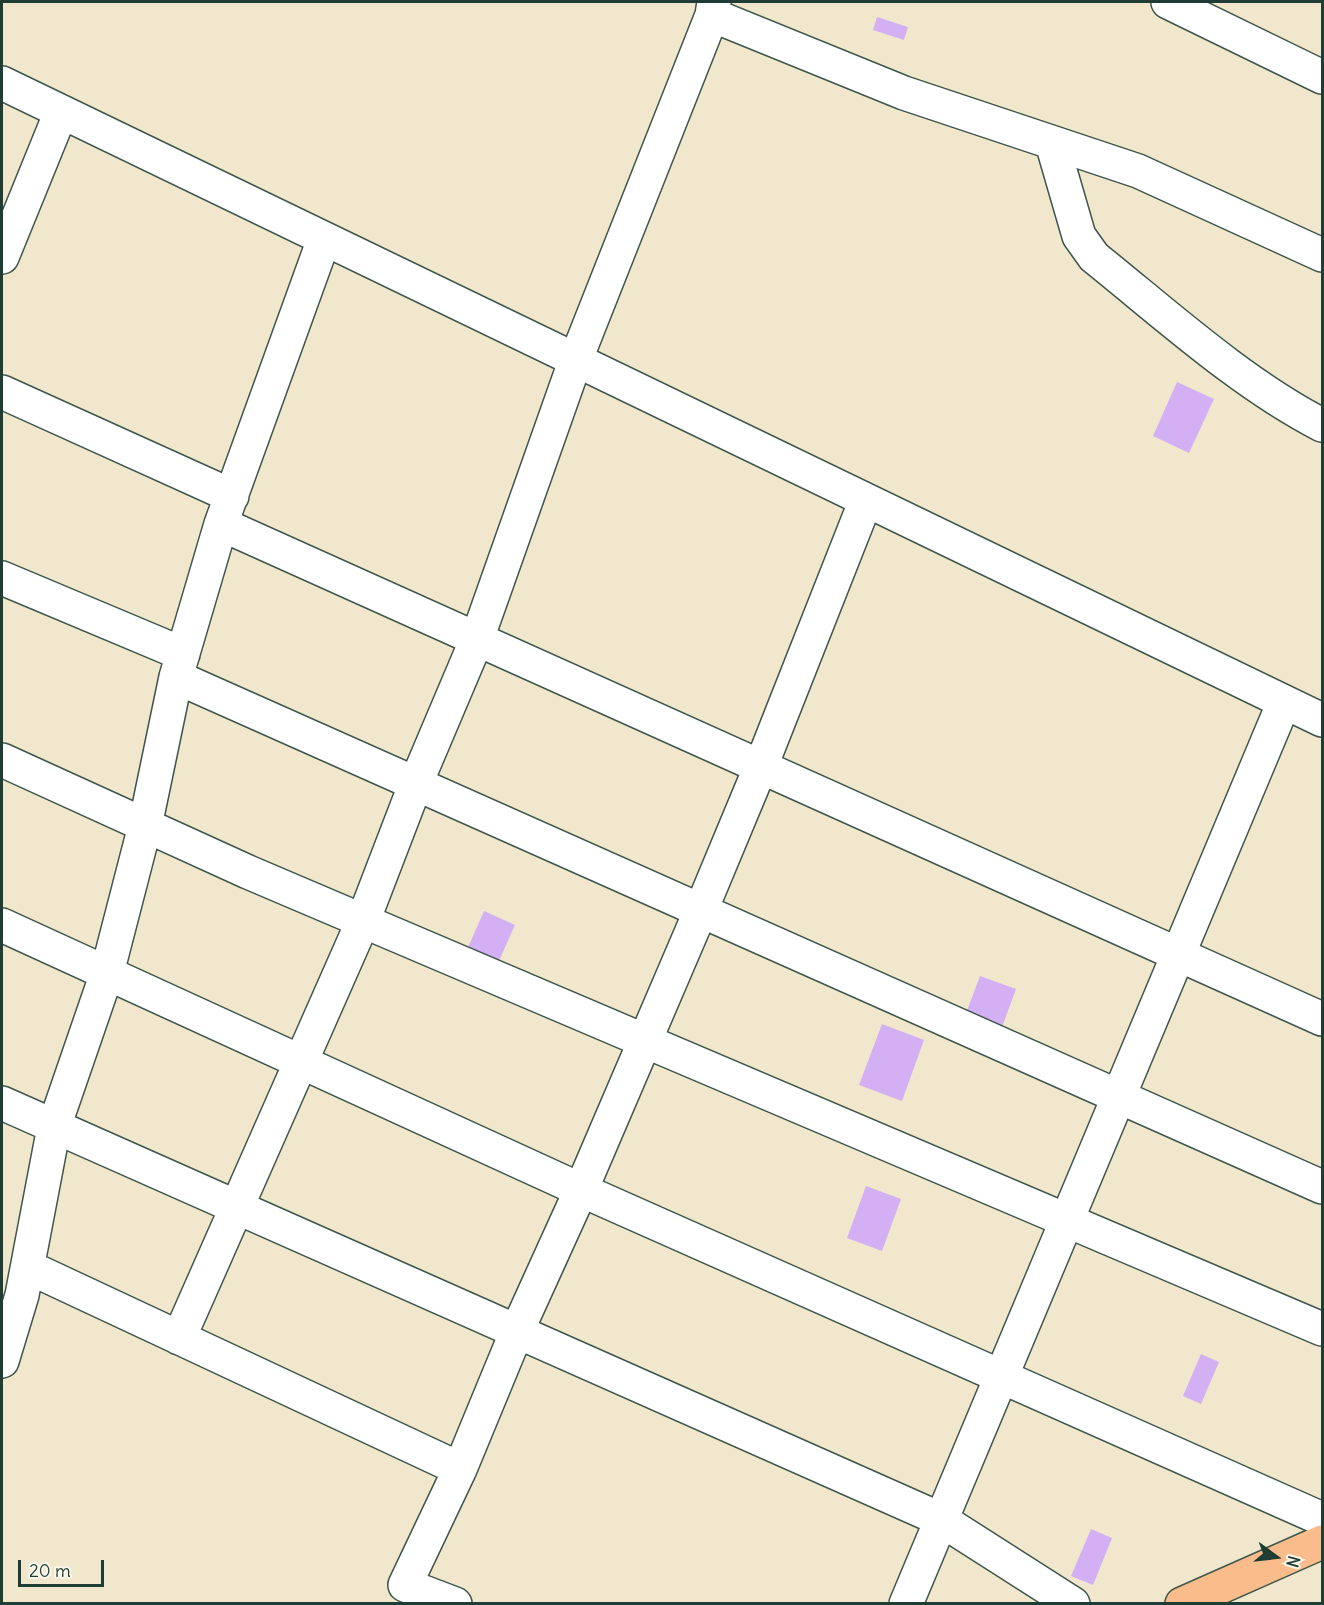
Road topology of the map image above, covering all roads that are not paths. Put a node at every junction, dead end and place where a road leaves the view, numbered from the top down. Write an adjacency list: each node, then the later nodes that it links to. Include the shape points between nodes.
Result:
1 (1168, 2): 3 (street)
2 (713, 8): 6 (street, via 904,93); 10 (street)
3 (1323, 77)
4 (2, 83): 5 (street)
5 (61, 112): 7 (street); 9 (street)
6 (1052, 143): 8 (street, via 1138,171); 12 (street, via 1079,236 1094,257 1232,367)
7 (324, 239): 10 (street); 14 (street)
8 (1323, 255)
9 (2, 257)
10 (576, 359): 13 (street); 16 (street)
11 (2, 392): 14 (street)
12 (1323, 425)
13 (866, 500): 18 (street); 21 (street)
14 (227, 510): 16 (street); 17 (street)
15 (2, 578): 17 (street)
16 (477, 639): 21 (street); 22 (street)
17 (179, 665): 22 (street); 23 (street)
18 (1284, 702): 19 (street); 27 (street)
19 (1323, 720)
20 (2, 760): 23 (street)
21 (761, 766): 24 (street); 27 (street)
22 (416, 783): 24 (street); 25 (street)
23 (145, 826): 25 (street); 28 (street)
24 (701, 910): 30 (street); 32 (street)
25 (363, 921): 30 (street); 31 (street)
26 (2, 925): 28 (street)
27 (1178, 953): 29 (street); 32 (street)
28 (107, 973): 31 (street); 34 (street)
29 (1323, 1019)
30 (644, 1041): 36 (street); 38 (street)
31 (302, 1062): 36 (street); 37 (street)
32 (1117, 1097): 35 (street); 38 (street)
33 (2, 1103): 34 (street)
34 (54, 1127): 37 (street); 39 (street)
35 (1323, 1186)
36 (581, 1190): 41 (street); 44 (street)
37 (237, 1208): 41 (street); 42 (street)
38 (1066, 1219): 40 (street); 44 (street)
39 (17, 1282): 42 (street); 43 (street)
40 (1323, 1329)
41 (517, 1332): 45 (street); 46 (street)
42 (179, 1338): 45 (street)
43 (2, 1361)
44 (1002, 1376): 46 (street); 47 (street)
45 (460, 1469): 49 (street, via 405,1585)
46 (940, 1519): 50 (street); 51 (street)
47 (1323, 1519)
48 (1323, 1542): 52 (main road)
49 (455, 1604)
50 (906, 1604)
51 (1073, 1604)
52 (1182, 1604)

